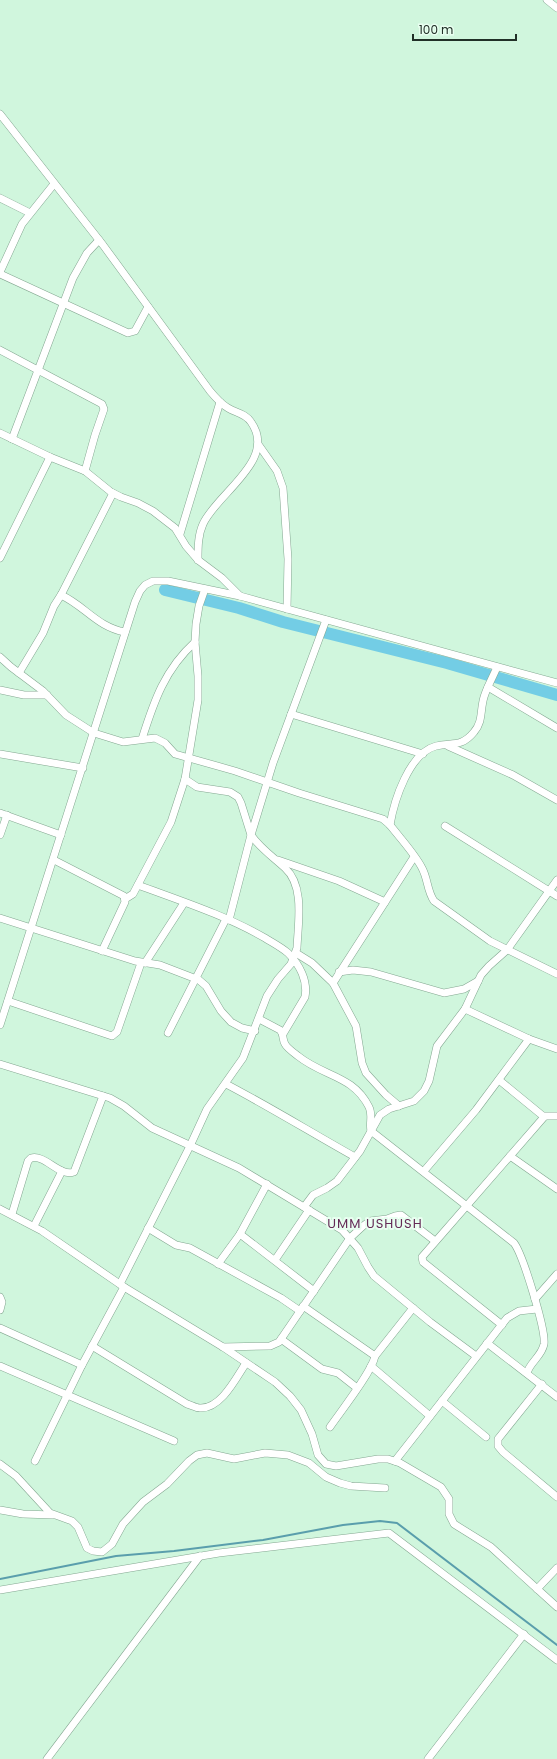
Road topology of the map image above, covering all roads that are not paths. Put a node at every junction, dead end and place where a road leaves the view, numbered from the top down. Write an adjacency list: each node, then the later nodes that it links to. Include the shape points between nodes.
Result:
1 (547, 0): 2 (street)
2 (557, 8)
3 (0, 114): 4 (street)
4 (54, 184): 6 (street); 7 (street)
5 (0, 198): 6 (street)
6 (30, 213): 8 (street, via 19,229)
7 (99, 240): 9 (street, via 82,261); 10 (street)
8 (0, 273): 9 (street)
9 (64, 303): 10 (street, via 130,333 137,329); 12 (street)
10 (148, 307): 13 (street)
11 (0, 350): 12 (street)
12 (39, 370): 15 (street); 18 (street, via 103,406)
13 (220, 402): 16 (street, via 246,417 254,428); 20 (street)
14 (0, 433): 15 (street)
15 (12, 439): 17 (street)
16 (258, 444): 22 (street, via 254,457 241,478 203,524 198,538); 26 (street, via 277,471 283,488 288,558)
17 (50, 457): 18 (street); 21 (street)
18 (85, 471): 19 (street)
19 (114, 493): 20 (street, via 148,508); 24 (street)
20 (180, 534): 22 (street)
21 (0, 558)
22 (198, 560): 25 (street)
23 (205, 589): 25 (street); 28 (street, via 168,581 153,581 140,591); 29 (street, via 197,615)
24 (61, 595): 28 (street, via 96,620); 32 (street, via 43,633)
25 (240, 596): 26 (street)
26 (287, 609): 27 (street)
27 (326, 620): 31 (street); 37 (street)
28 (125, 632): 39 (street)
29 (195, 642): 40 (street, via 176,661 165,678); 44 (street, via 198,700)
30 (0, 657): 32 (street)
31 (497, 667): 33 (street); 34 (street)
32 (19, 673): 36 (street)
33 (557, 684)
34 (488, 687): 38 (street); 41 (street, via 476,730 462,742)
35 (0, 690): 36 (street)
36 (47, 695): 39 (street, via 66,715)
37 (292, 714): 43 (street); 47 (street)
38 (557, 728)
39 (94, 733): 40 (street, via 123,742); 45 (street)
40 (142, 739): 44 (street, via 158,739 173,752)
41 (447, 745): 43 (street, via 434,746); 48 (street, via 513,775)
42 (0, 754): 45 (street)
43 (423, 754): 50 (street, via 401,785 394,802)
44 (188, 757): 46 (street); 47 (street)
45 (83, 768): 54 (street)
46 (185, 779): 53 (street, via 197,787 236,795 242,803); 59 (street, via 171,822)
47 (267, 783): 50 (street, via 376,816); 53 (street)
48 (557, 800)
49 (4, 814): 52 (street); 54 (street)
50 (390, 825): 55 (street)
51 (445, 826): 60 (street)
52 (0, 835)
53 (251, 835): 56 (street, via 256,843); 66 (street)
54 (61, 836): 57 (street)
55 (414, 857): 63 (street); 68 (street, via 423,870 434,901)
56 (275, 859): 63 (street, via 339,881); 70 (street, via 292,876 298,892 297,948)
57 (54, 860): 62 (street, via 121,894); 67 (street)
58 (557, 880): 60 (street)
59 (138, 885): 62 (street); 64 (street)
60 (549, 892): 61 (street); 68 (street)
61 (557, 896)
62 (126, 899): 69 (street)
63 (385, 902): 72 (street)
64 (184, 903): 66 (street); 71 (street)
65 (0, 918): 67 (street)
66 (227, 920): 70 (street); 74 (street)
67 (31, 928): 69 (street); 77 (street)
68 (507, 950): 73 (street); 75 (street)
69 (102, 951): 71 (street)
70 (294, 956): 76 (street, via 316,966); 79 (street, via 272,988); 83 (street, via 304,977 306,993)
71 (143, 963): 74 (street, via 160,965); 77 (street, via 117,1032 112,1036)
72 (339, 972): 75 (street, via 371,972 444,993 464,990); 76 (street)
73 (557, 974)
74 (196, 979): 81 (street, via 206,986 231,1022); 82 (street)
75 (478, 980): 78 (street)
76 (333, 983): 90 (street, via 356,1026 366,1073)
77 (8, 1001): 80 (street)
78 (465, 1008): 84 (street); 90 (street, via 437,1046 429,1081 424,1091 414,1101)
79 (259, 1019): 81 (street); 83 (street, via 278,1028)
80 (0, 1025)
81 (255, 1031): 88 (street, via 243,1058)
82 (168, 1033)
83 (283, 1034): 93 (street, via 285,1044 298,1056 358,1090 371,1110)
84 (529, 1039): 85 (street); 87 (street)
85 (557, 1049)
86 (0, 1064): 89 (street)
87 (499, 1080): 92 (street); 98 (street)
88 (226, 1084): 94 (street, via 207,1109); 96 (street, via 269,1106)
89 (103, 1096): 94 (street, via 124,1106 152,1128); 97 (street, via 74,1172)
90 (399, 1106): 93 (street, via 380,1115)
91 (557, 1116): 92 (street)
92 (544, 1117): 95 (street)
93 (371, 1131): 96 (street); 98 (street)
94 (190, 1146): 99 (street); 106 (street)
95 (510, 1156): 100 (street); 101 (street)
96 (355, 1157): 102 (street, via 337,1181 313,1195)
97 (62, 1170): 104 (street, via 31,1158); 105 (street)
98 (424, 1171): 101 (street)
99 (267, 1184): 102 (street); 107 (street)
100 (557, 1189)
101 (468, 1206): 109 (street); 116 (street, via 517,1247)
102 (306, 1208): 108 (street, via 342,1230); 110 (street)
103 (0, 1209): 104 (street)
104 (12, 1214): 105 (street)
105 (34, 1226): 113 (street)
106 (148, 1228): 111 (street); 113 (street)
107 (240, 1234): 110 (street); 111 (street)
108 (350, 1238): 109 (street, via 370,1221 387,1220 398,1215 406,1218); 114 (street); 118 (street, via 374,1276)
109 (436, 1241): 121 (street, via 424,1254 423,1262)
110 (275, 1260): 114 (street)
111 (218, 1264): 117 (street)
112 (557, 1274): 116 (street)
113 (122, 1286): 125 (street); 126 (street)
114 (314, 1291): 117 (street)
115 (0, 1298): 120 (street)
116 (535, 1299): 119 (street)
117 (302, 1308): 123 (street); 127 (street)
118 (413, 1308): 127 (street); 128 (street)
119 (537, 1309): 121 (street, via 519,1311); 133 (street, via 544,1344)
120 (0, 1310)
121 (502, 1325): 124 (street)
122 (0, 1328): 130 (street)
123 (281, 1339): 126 (street, via 277,1344 270,1346); 135 (street, via 322,1369 338,1373)
124 (487, 1343): 128 (street); 133 (street)
125 (92, 1346): 129 (street, via 198,1408 218,1402); 130 (street)
126 (223, 1348): 129 (street)
127 (375, 1356): 132 (street)
128 (476, 1356): 138 (street)
129 (246, 1363): 143 (street, via 275,1382 296,1403 309,1426)
130 (82, 1365): 136 (street)
131 (0, 1366): 136 (street)
132 (371, 1366): 135 (street); 139 (street)
133 (527, 1373): 134 (street)
134 (542, 1384): 137 (street); 149 (street, via 498,1439 498,1446)
135 (357, 1388): 140 (street)
136 (67, 1395): 142 (street); 144 (street)
137 (557, 1397)
138 (442, 1401): 139 (street); 141 (street)
139 (430, 1416): 145 (street)
140 (330, 1427)
141 (486, 1437)
142 (174, 1442)
143 (321, 1460): 145 (street, via 332,1466 378,1459); 147 (street)
144 (35, 1461)
145 (395, 1461): 154 (street, via 441,1487 449,1499 449,1514 454,1524 491,1547)
146 (0, 1464): 151 (street, via 16,1476)
147 (315, 1467): 148 (street, via 326,1477 340,1483); 151 (street, via 295,1457 280,1454 265,1453 234,1459 212,1454 197,1456 135,1510 123,1524 112,1544 102,1552 87,1548 78,1527 72,1521)
148 (385, 1488)
149 (557, 1497)
150 (0, 1510): 151 (street)
151 (53, 1515)
152 (200, 1556): 155 (street); 157 (street, via 388,1533); 159 (street)
153 (557, 1568): 154 (street)
154 (537, 1589): 156 (street)
155 (0, 1590)
156 (557, 1607)
157 (524, 1634): 158 (street); 160 (street)
158 (557, 1660)
159 (47, 1759)
160 (428, 1759)

